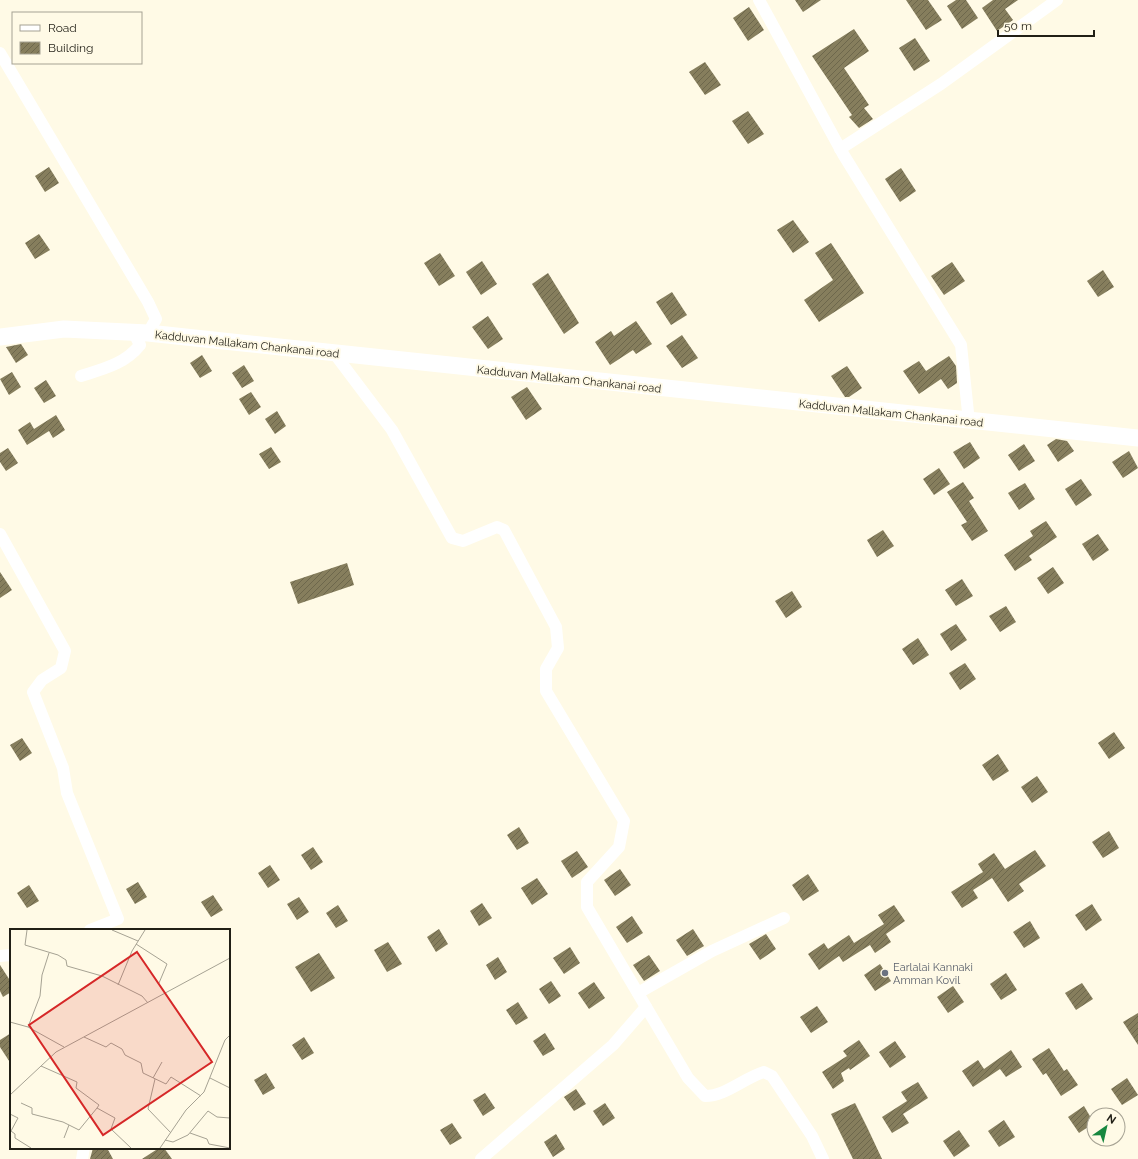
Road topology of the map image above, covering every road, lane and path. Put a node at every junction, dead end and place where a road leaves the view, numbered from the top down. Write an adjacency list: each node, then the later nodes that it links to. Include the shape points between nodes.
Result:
1 (759, 0): 4 (street)
2 (1057, 0): 4 (street, via 941,84)
3 (0, 53): 5 (street, via 148,302 156,319)
4 (840, 149): 9 (street, via 961,344)
5 (141, 333): 6 (main road, Kadduvan Mallakam Chankanai road, via 64,329); 7 (main road, Kadduvan Mallakam Chankanai road); 8 (street, via 140,345 122,362)
6 (0, 337)
7 (334, 353): 9 (main road, Kadduvan Mallakam Chankanai road); 16 (street, via 392,430 452,538 463,542 497,527 504,530 556,627 558,648 546,669 546,691 624,821 619,847 587,882 587,907)
8 (81, 376)
9 (969, 422): 10 (main road, Kadduvan Mallakam Chankanai road)
10 (1138, 438)
11 (0, 534): 13 (street, via 65,651 61,668 42,680 33,692 63,768 67,793 118,919)
12 (784, 918): 16 (street, via 712,951)
13 (93, 929)
14 (10, 955): 15 (street)
15 (0, 956)
16 (638, 993): 17 (street)
17 (646, 1007): 20 (street, via 613,1045); 21 (street, via 688,1078 705,1096 714,1096 756,1074 764,1072 772,1076 812,1136)
18 (84, 1149): 19 (street)
19 (82, 1159)
20 (481, 1159)
21 (823, 1159)

